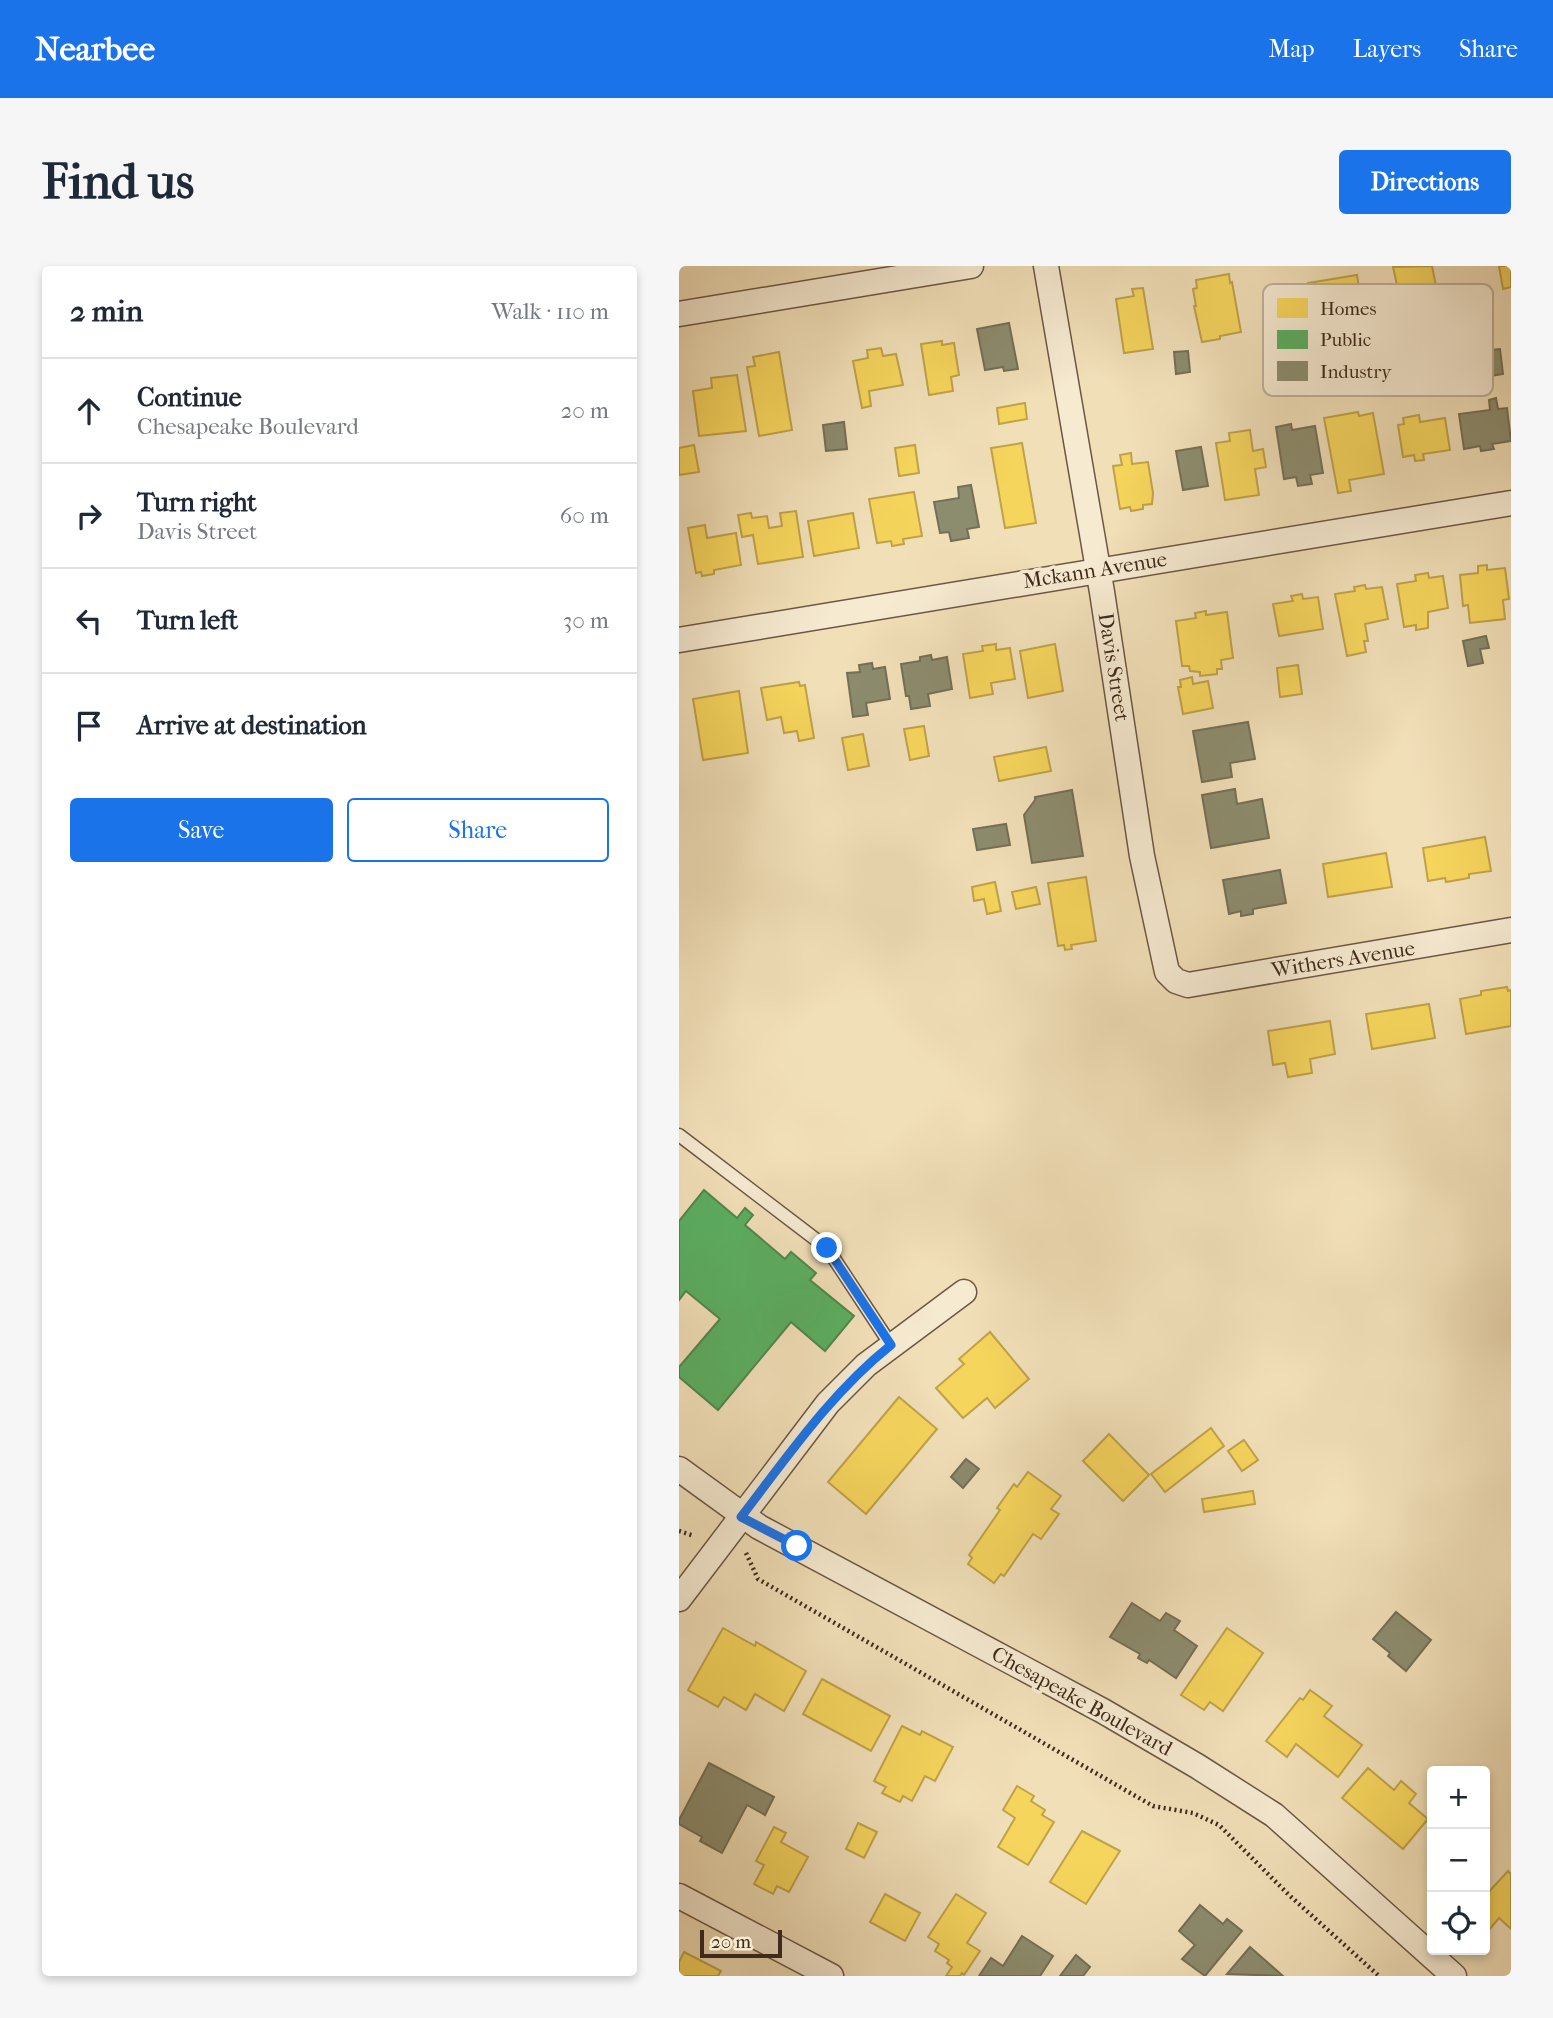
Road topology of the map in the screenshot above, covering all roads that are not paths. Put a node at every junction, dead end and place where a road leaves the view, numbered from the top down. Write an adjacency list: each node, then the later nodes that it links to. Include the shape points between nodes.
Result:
1 (971, 266): 3 (street)
2 (1046, 266): 5 (street, Davis Street)
3 (679, 314)
4 (1511, 503): 5 (street, Mckann Avenue)
5 (1098, 570): 6 (street, Mckann Avenue); 8 (street, Davis Street, via 1142,856 1164,964)
6 (679, 640)
7 (1511, 930): 8 (street, Withers Avenue, via 1188,985)
8 (1176, 981)
9 (680, 1138): 11 (lane, via 827,1248)
10 (964, 1292): 11 (street)
11 (891, 1345): 13 (street, via 828,1403)
12 (679, 1469): 13 (street, Chesapeake Boulevard)
13 (741, 1517): 14 (street); 17 (street, Chesapeake Boulevard, via 1103,1711 1275,1815)
14 (679, 1599)
15 (679, 1896): 16 (street)
16 (831, 1976)
17 (1454, 1976)

